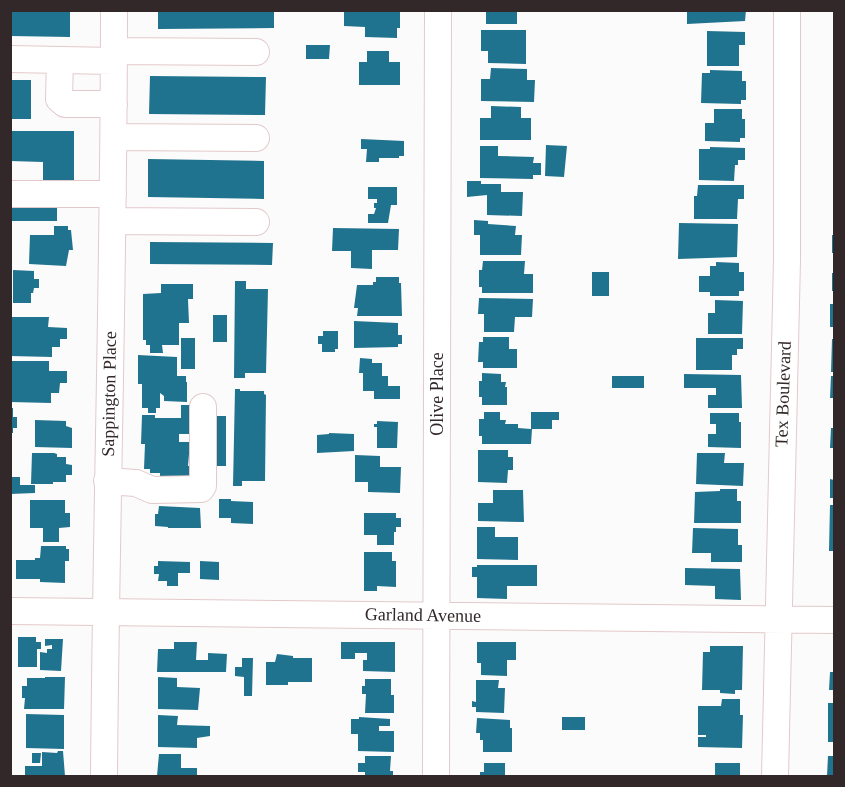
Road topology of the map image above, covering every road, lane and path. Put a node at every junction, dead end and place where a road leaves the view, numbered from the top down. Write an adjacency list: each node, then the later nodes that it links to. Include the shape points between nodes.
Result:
1 (114, 10): 5 (street, Sappington Place)
2 (438, 10): 19 (street, Olive Place)
3 (787, 10): 20 (street, Tex Boulevard, via 787,260)
4 (256, 52): 5 (street)
5 (114, 56): 7 (street); 8 (street, Sappington Place)
6 (10, 59): 7 (street)
7 (60, 60): 8 (street, via 60,99 65,104)
8 (114, 104): 9 (street, Sappington Place)
9 (114, 137): 10 (street); 12 (street, Sappington Place)
10 (256, 138)
11 (10, 194): 12 (street)
12 (113, 194): 13 (street, Sappington Place)
13 (113, 221): 14 (street); 16 (street, Sappington Place)
14 (256, 222)
15 (203, 407): 16 (street, via 201,489 152,490 136,483)
16 (107, 481): 18 (street, Sappington Place)
17 (10, 611): 18 (street, Garland Avenue)
18 (105, 612): 19 (street, Garland Avenue); 22 (street, Sappington Place)
19 (437, 616): 20 (street, Garland Avenue); 23 (street, Olive Place)
20 (777, 620): 21 (street, Garland Avenue); 24 (street, Tex Boulevard)
21 (834, 620)
22 (104, 777)
23 (436, 777)
24 (775, 777)

